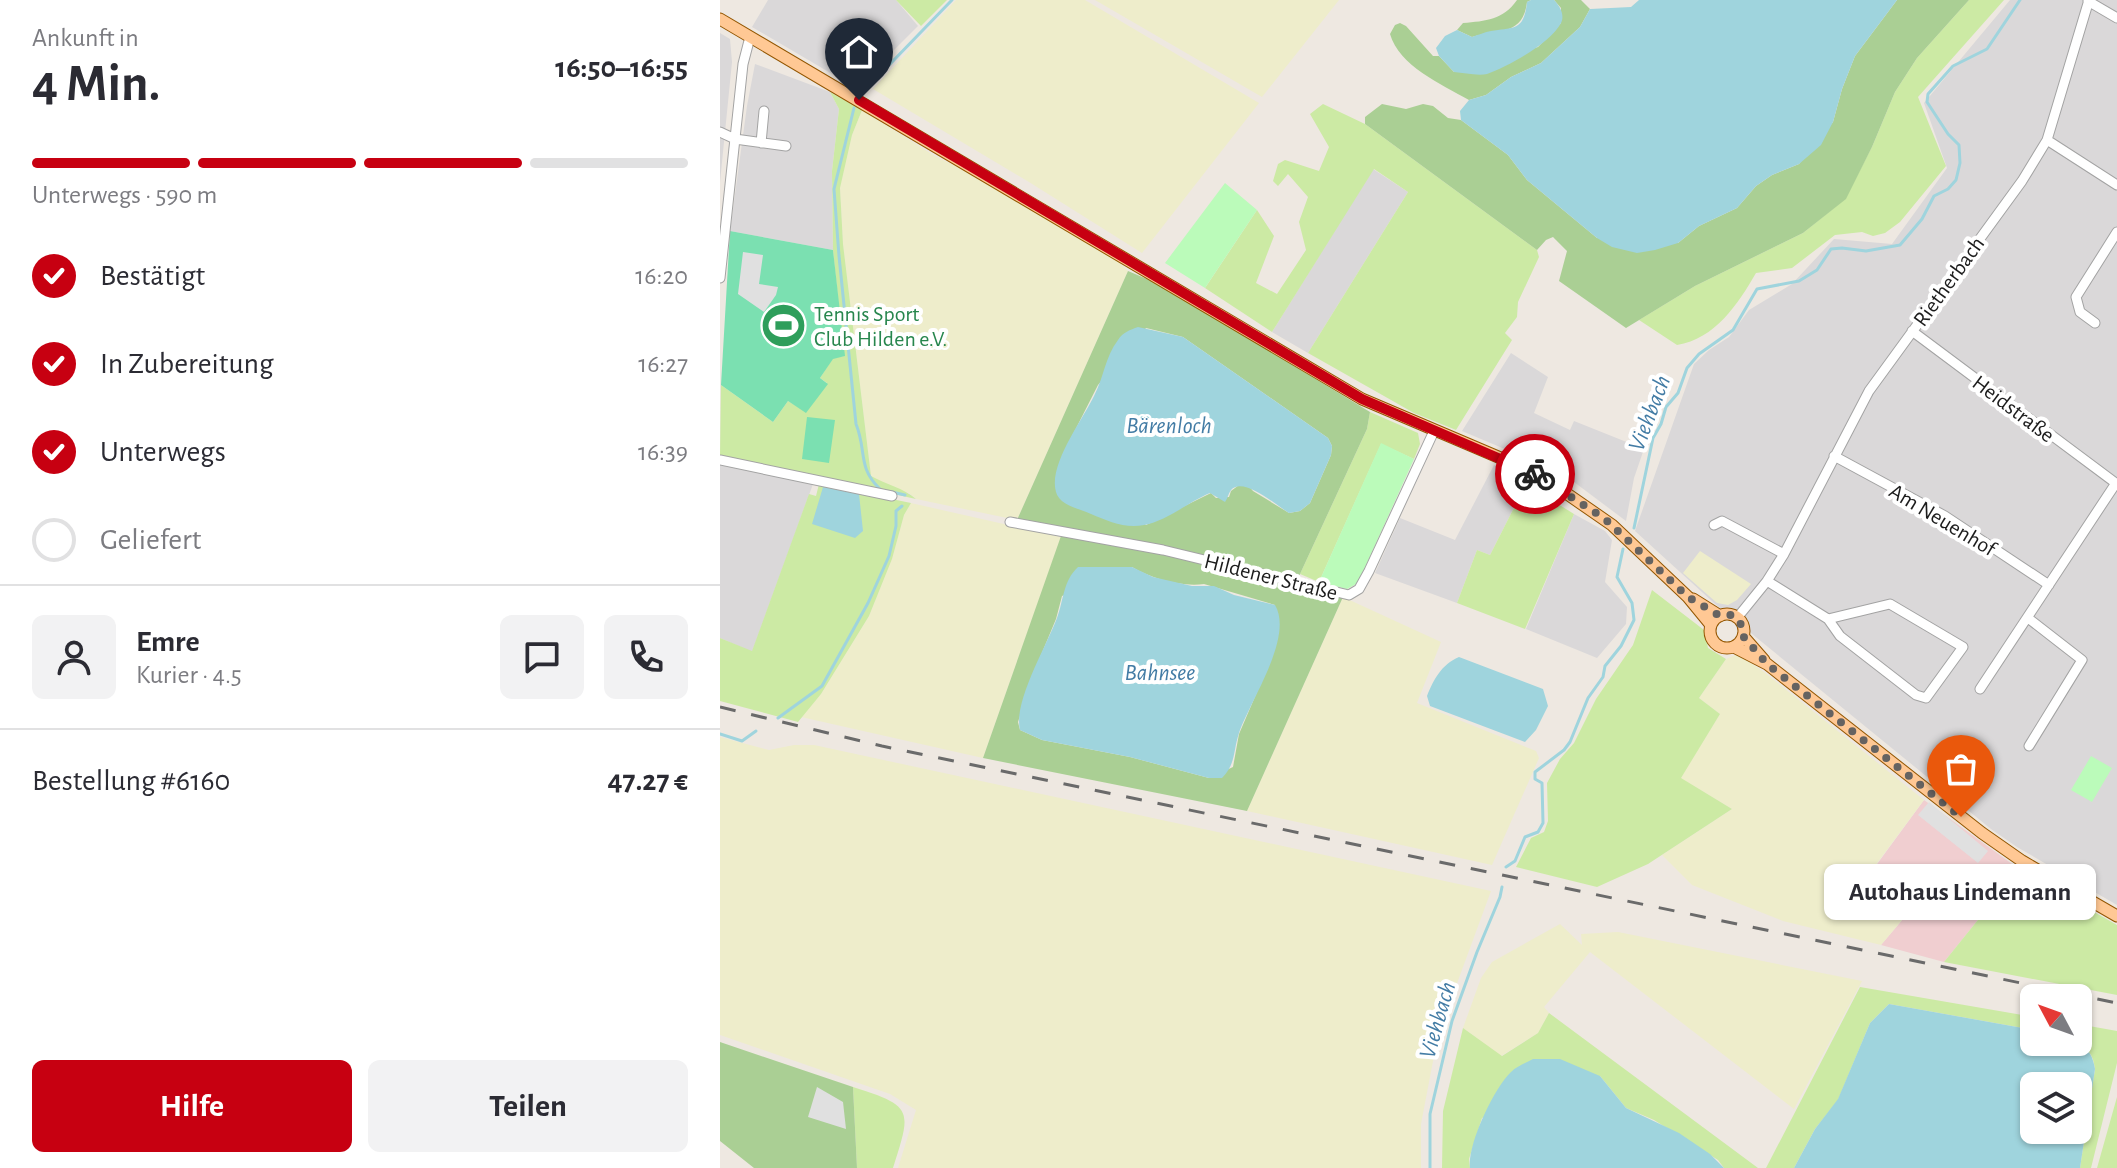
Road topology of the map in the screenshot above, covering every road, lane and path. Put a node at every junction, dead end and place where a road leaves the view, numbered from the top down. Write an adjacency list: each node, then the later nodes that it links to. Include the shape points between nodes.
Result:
1 (2088, 0): 2 (street); 8 (street, Rietherbach)
2 (2117, 18)
3 (720, 19): 4 (main road)
4 (750, 37): 7 (street); 16 (main road, via 1362,399)
5 (764, 111): 9 (street)
6 (720, 132): 7 (street)
7 (735, 139): 9 (street); 13 (street)
8 (2047, 140): 11 (street); 15 (street, Rietherbach)
9 (761, 143): 10 (street)
10 (786, 146)
11 (2117, 185)
12 (2117, 232): 14 (street, via 2076,297 2080,312)
13 (720, 278)
14 (2095, 323)
15 (1912, 331): 17 (street, Rietherbach, via 1869,391); 19 (street, Heidstraße)
16 (1434, 431): 21 (street, Hildener Straße, via 1369,571 1349,595 1163,550); 26 (main road, via 1550,482 1612,525)
17 (1834, 456): 23 (street, Rietherbach); 25 (street, Am Neuenhof, via 1945,516)
18 (720, 460): 20 (street)
19 (2116, 484): 25 (street)
20 (892, 496)
21 (1010, 522)
22 (1714, 525): 23 (street, via 1722,521)
23 (1784, 554): 24 (street, Rietherbach)
24 (1767, 581): 28 (street, Rietherbach); 30 (street)
25 (2049, 585): 29 (street)
26 (1688, 597): 27 (main road); 31 (main road)
27 (1720, 616): 28 (main road); 31 (main road)
28 (1737, 618): 32 (main road)
29 (2028, 618): 35 (street); 36 (street, via 2082,660)
30 (1828, 619): 30 (street, via 1840,636 1926,698 1963,647 1890,604)
31 (1711, 625): 33 (main road, via 1718,646)
32 (1743, 636): 33 (main road); 34 (main road)
33 (1734, 647): 34 (main road)
34 (1767, 664): 37 (main road, via 1982,833)
35 (1980, 689)
36 (2029, 746)
37 (2117, 916)

